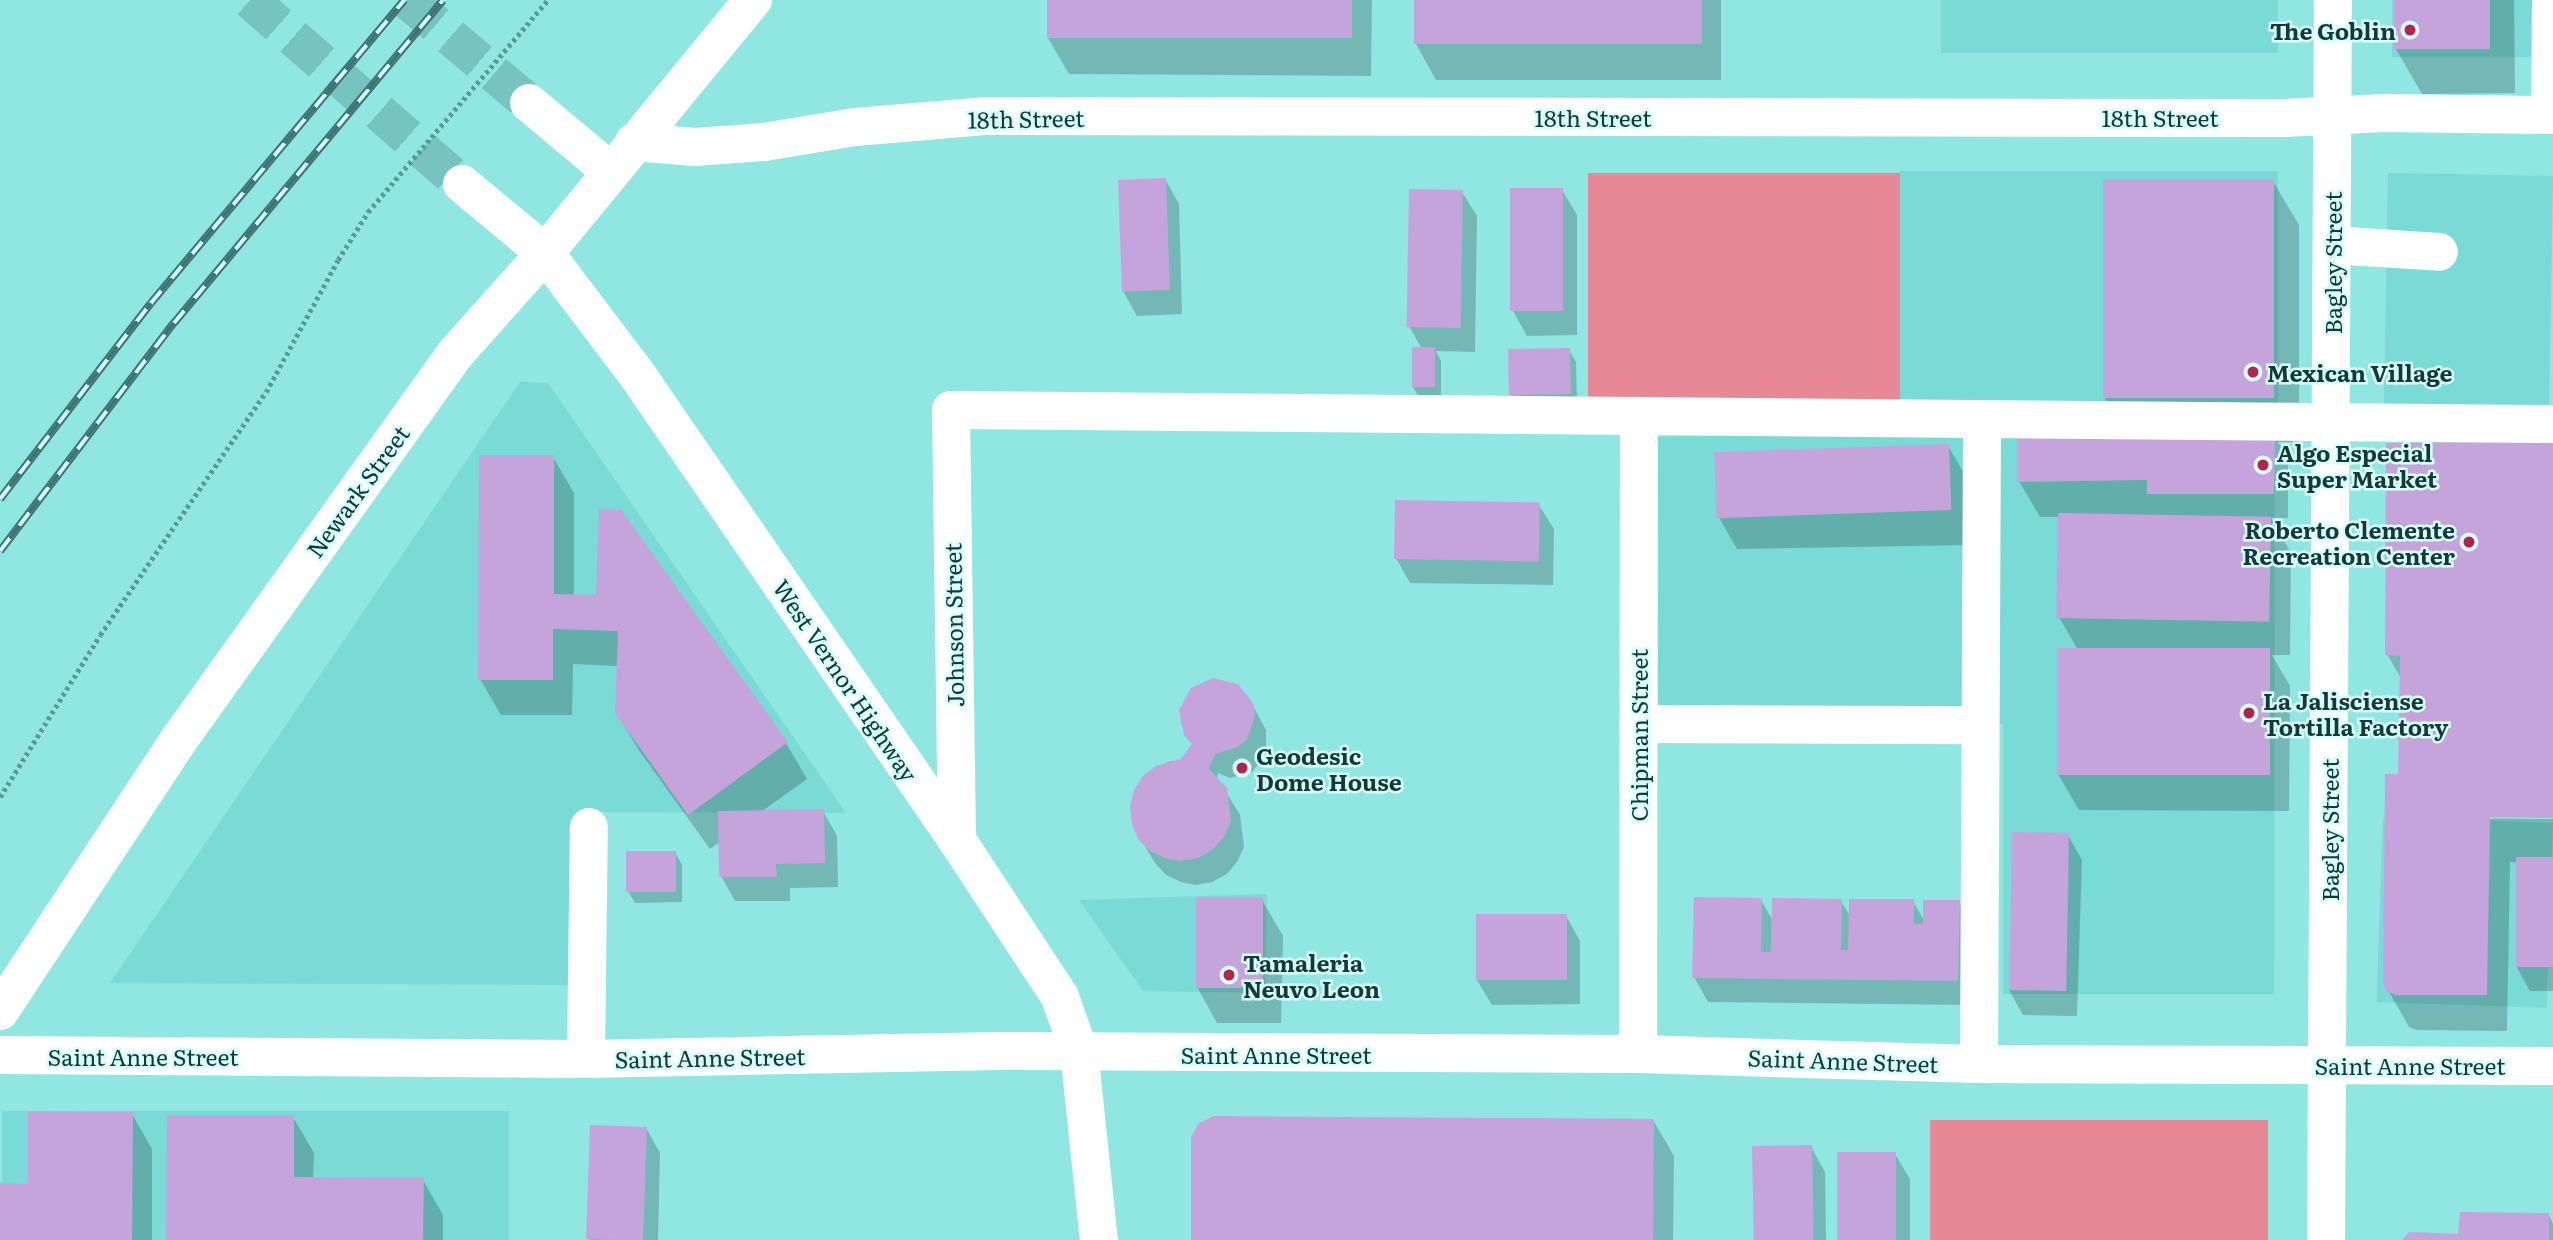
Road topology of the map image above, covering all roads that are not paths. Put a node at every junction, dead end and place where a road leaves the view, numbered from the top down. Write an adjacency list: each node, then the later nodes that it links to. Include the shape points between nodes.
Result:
1 (753, 0): 7 (street, Newark Street)
2 (2333, 0): 5 (street, Bagley Street)
3 (2551, 0): 6 (street)
4 (529, 103): 8 (street)
5 (2335, 115): 6 (street, 18th Street); 7 (street, 18th Street, via 985,116 695,147); 10 (street, Bagley Street)
6 (2552, 115)
7 (635, 142): 8 (street, Newark Street)
8 (610, 171): 12 (street, Newark Street)
9 (462, 184): 12 (street, West Vernor Highway)
10 (2332, 245): 11 (street); 15 (street, Bagley Street)
11 (2439, 252)
12 (545, 253): 20 (street, West Vernor Highway, via 638,376); 21 (street, Newark Street, via 448,364 178,741)
13 (1639, 416): 14 (street); 17 (street, Chipman Street); 20 (street, Johnson Street, via 951,410)
14 (1982, 419): 15 (street); 18 (street)
15 (2331, 422): 16 (street); 27 (street, Bagley Street)
16 (2553, 424)
17 (1638, 724): 18 (street); 23 (street, Chipman Street)
18 (1980, 725): 26 (street)
19 (589, 827): 25 (street)
20 (957, 840): 22 (street, West Vernor Highway, via 1060,997)
21 (0, 1011)
22 (1079, 1051): 23 (street, Saint Anne Street); 25 (street, Saint Anne Street); 29 (street, West Vernor Highway)
23 (1638, 1054): 26 (street, Saint Anne Street)
24 (0, 1055): 25 (street, Saint Anne Street)
25 (586, 1059)
26 (1979, 1064): 27 (street, Saint Anne Street)
27 (2328, 1065): 28 (street, Saint Anne Street); 30 (street, Bagley Street)
28 (2553, 1066)
29 (1099, 1240)
30 (2326, 1240)

